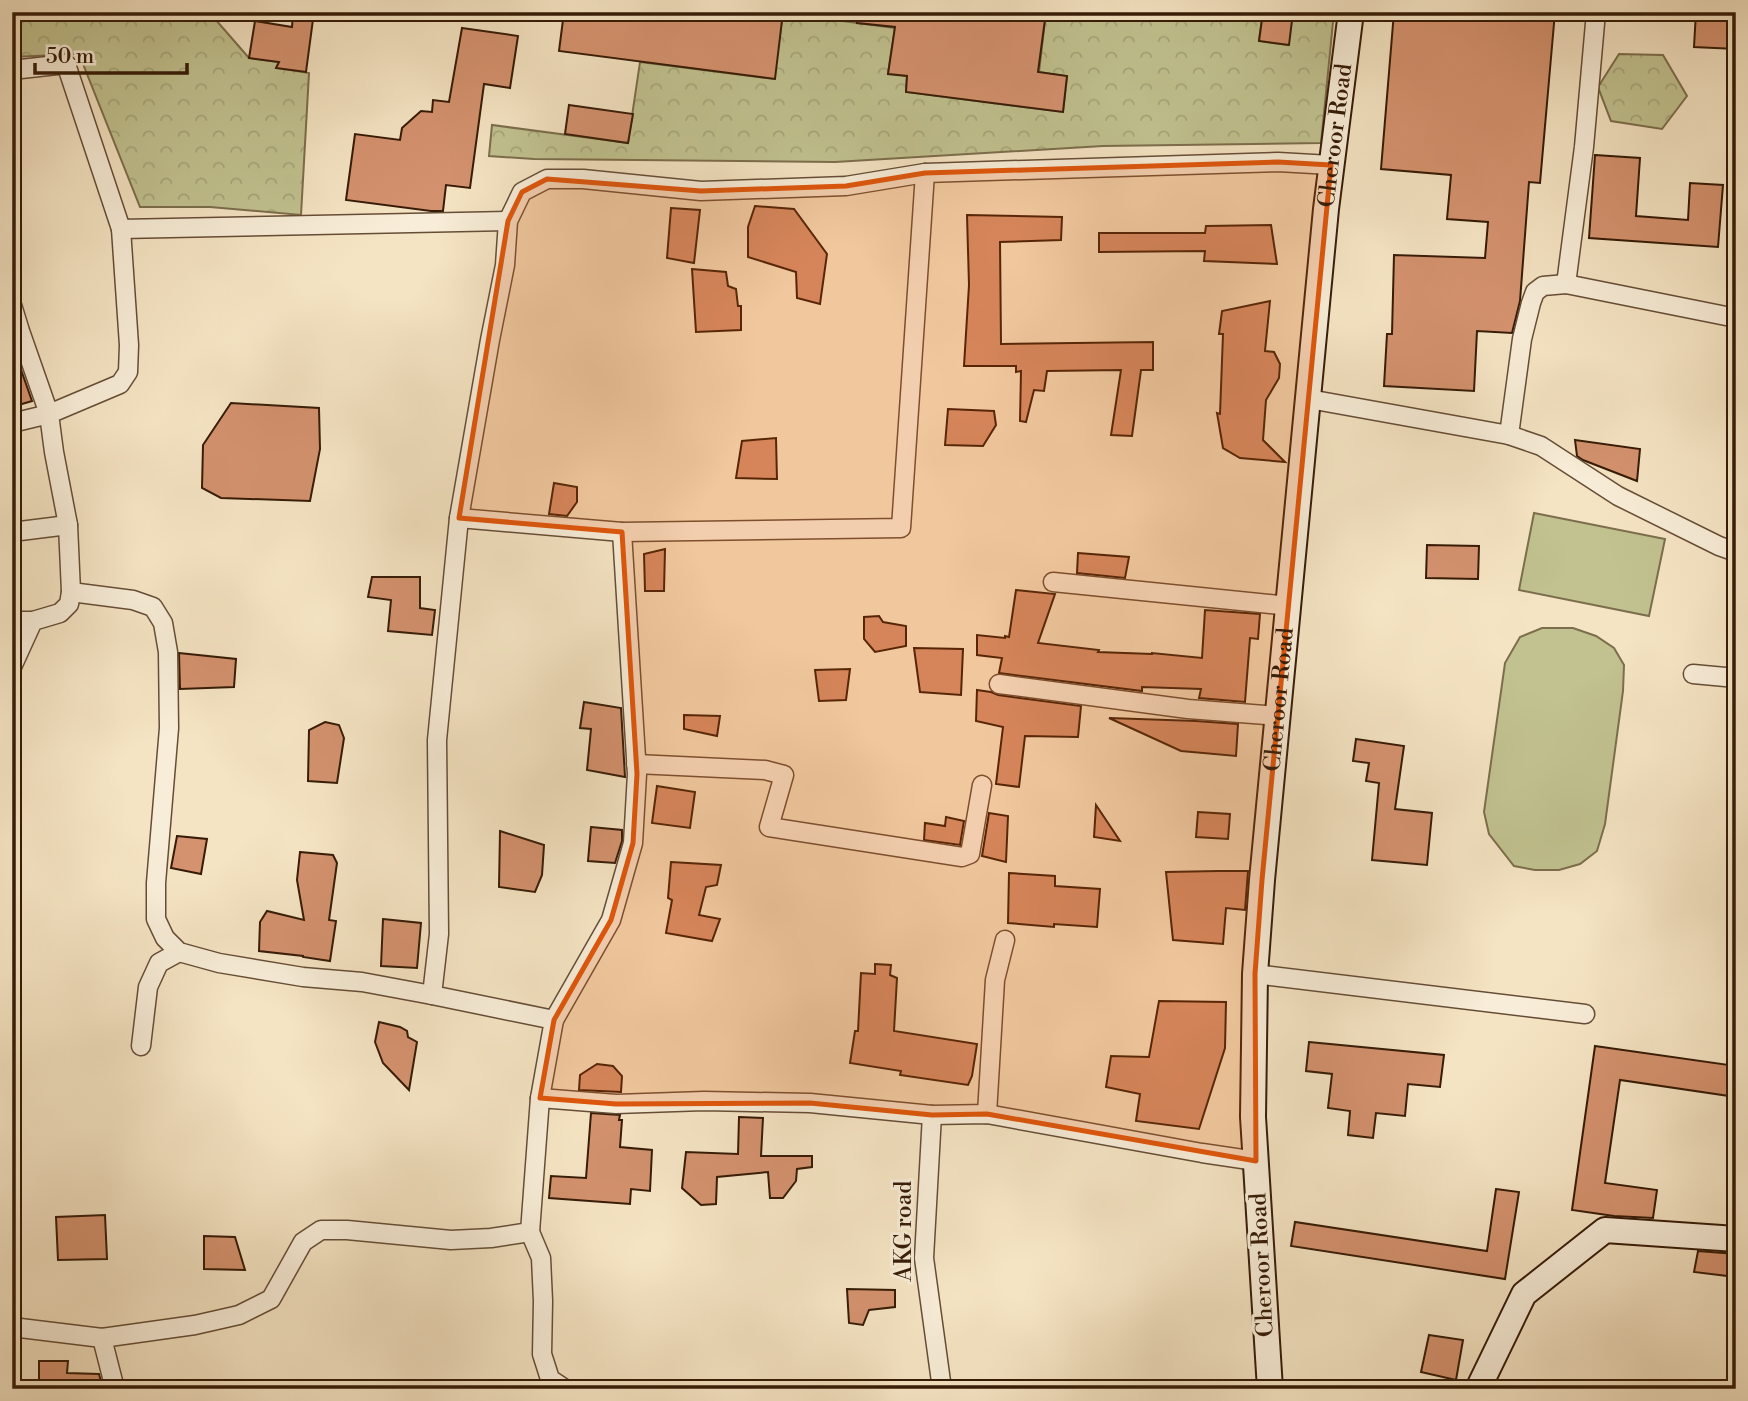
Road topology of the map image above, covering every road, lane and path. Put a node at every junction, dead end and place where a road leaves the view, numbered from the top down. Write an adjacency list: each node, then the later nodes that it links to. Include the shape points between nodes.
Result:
1 (1351, 12): 4 (main road, Cheroor Road)
2 (1596, 12): 8 (street)
3 (12, 70): 7 (street, via 66,64)
4 (1331, 165): 5 (street, via 1278,162); 11 (main road, Cheroor Road)
5 (925, 173): 6 (street, via 846,186 701,191 547,179 522,191); 18 (street, via 901,528)
6 (508, 221): 7 (street); 15 (street, via 505,265)
7 (121, 229): 12 (street, via 128,372 120,384)
8 (1566, 284): 10 (street); 14 (street, via 1543,286 1535,292 1522,339)
9 (12, 305): 12 (street)
10 (1736, 318)
11 (1309, 399): 14 (street); 22 (main road, Cheroor Road)
12 (49, 414): 13 (street); 16 (street)
13 (12, 423)
14 (1509, 435): 19 (street, via 1541,446 1618,496)
15 (459, 519): 18 (street); 35 (street, via 437,740 439,934)
16 (68, 525): 17 (street); 21 (street)
17 (12, 532)
18 (622, 533): 30 (street)
19 (1736, 552)
20 (1053, 582): 22 (street)
21 (71, 593): 24 (street, via 60,614); 33 (street, via 133,600 152,607 163,622 169,728 156,919)
22 (1289, 606): 29 (main road, Cheroor Road)
23 (12, 621): 24 (street)
24 (33, 621): 25 (street)
25 (12, 667)
26 (1693, 674): 27 (street)
27 (1736, 678)
28 (999, 684): 29 (street)
29 (1278, 716): 34 (main road, Cheroor Road)
30 (636, 764): 31 (street, via 774,772 784,775 769,827 962,857 970,854); 37 (street, via 633,843 611,919)
31 (982, 785)
32 (1005, 940): 40 (street, via 995,980)
33 (179, 952): 35 (street, via 219,963); 38 (street, via 159,963 148,987)
34 (1255, 974): 36 (street); 42 (main road, Cheroor Road)
35 (432, 995): 37 (street)
36 (1585, 1014)
37 (554, 1020): 39 (street)
38 (141, 1046)
39 (540, 1098): 41 (street, via 616,1104 810,1103); 43 (street)
40 (987, 1114): 41 (street); 42 (street)
41 (932, 1115): 49 (street, AKG road, via 924,1258)
42 (1256, 1161): 50 (main road, Cheroor Road)
43 (530, 1232): 46 (street, via 451,1240 321,1230 303,1242 271,1299 239,1315); 48 (street, via 541,1258 542,1354 550,1379)
44 (1736, 1239): 51 (main road, via 1605,1230 1524,1294)
45 (12, 1327): 46 (street)
46 (102, 1338): 47 (street)
47 (115, 1389)
48 (565, 1389)
49 (942, 1389)
50 (1269, 1389)
51 (1478, 1389)

